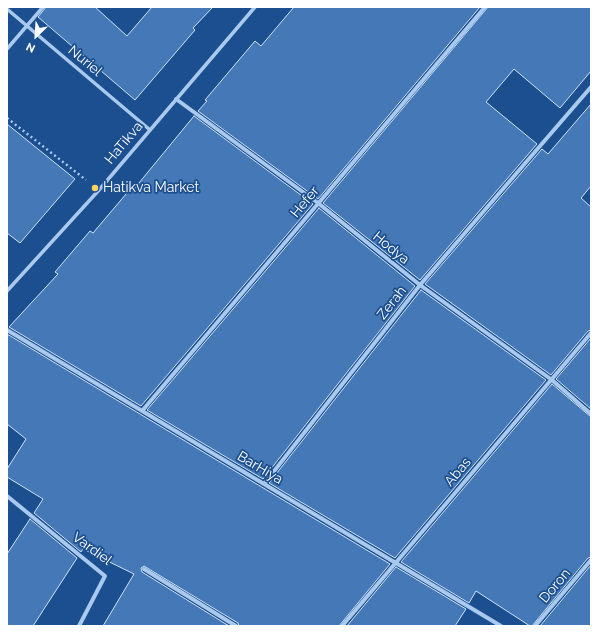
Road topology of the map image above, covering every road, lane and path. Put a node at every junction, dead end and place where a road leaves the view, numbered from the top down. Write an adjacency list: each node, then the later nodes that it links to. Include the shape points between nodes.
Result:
1 (43, 7): 5 (street)
2 (255, 7): 8 (street, HaTikva)
3 (485, 7): 12 (street, Hefer)
4 (7, 9): 5 (street, Nuriel)
5 (26, 26): 6 (street); 10 (street, Nuriel)
6 (7, 50)
7 (591, 87): 13 (street, Zerah)
8 (176, 99): 10 (street, HaTikva); 12 (street, Hodya)
9 (7, 118): 11 (path)
10 (150, 130): 11 (street, HaTikva)
11 (99, 190): 14 (street, HaTikva)
12 (318, 203): 13 (street, Hodya); 18 (street, Hefer)
13 (420, 285): 17 (street, Hodya); 20 (street, Zerah)
14 (7, 291)
15 (7, 330): 18 (street, BarHiya)
16 (591, 333): 17 (street, Abas)
17 (552, 380): 19 (street, Hodya); 23 (street, Abas)
18 (142, 411): 20 (street, BarHiya)
19 (591, 414)
20 (264, 484): 23 (street, BarHiya)
21 (7, 496): 25 (street, Vardiel, via 105,576)
22 (591, 560): 29 (street, Doron)
23 (396, 563): 27 (street, Abas); 28 (street, BarHiya)
24 (144, 569): 26 (street)
25 (79, 626)
26 (236, 626)
27 (342, 626)
28 (501, 626)
29 (535, 626)

